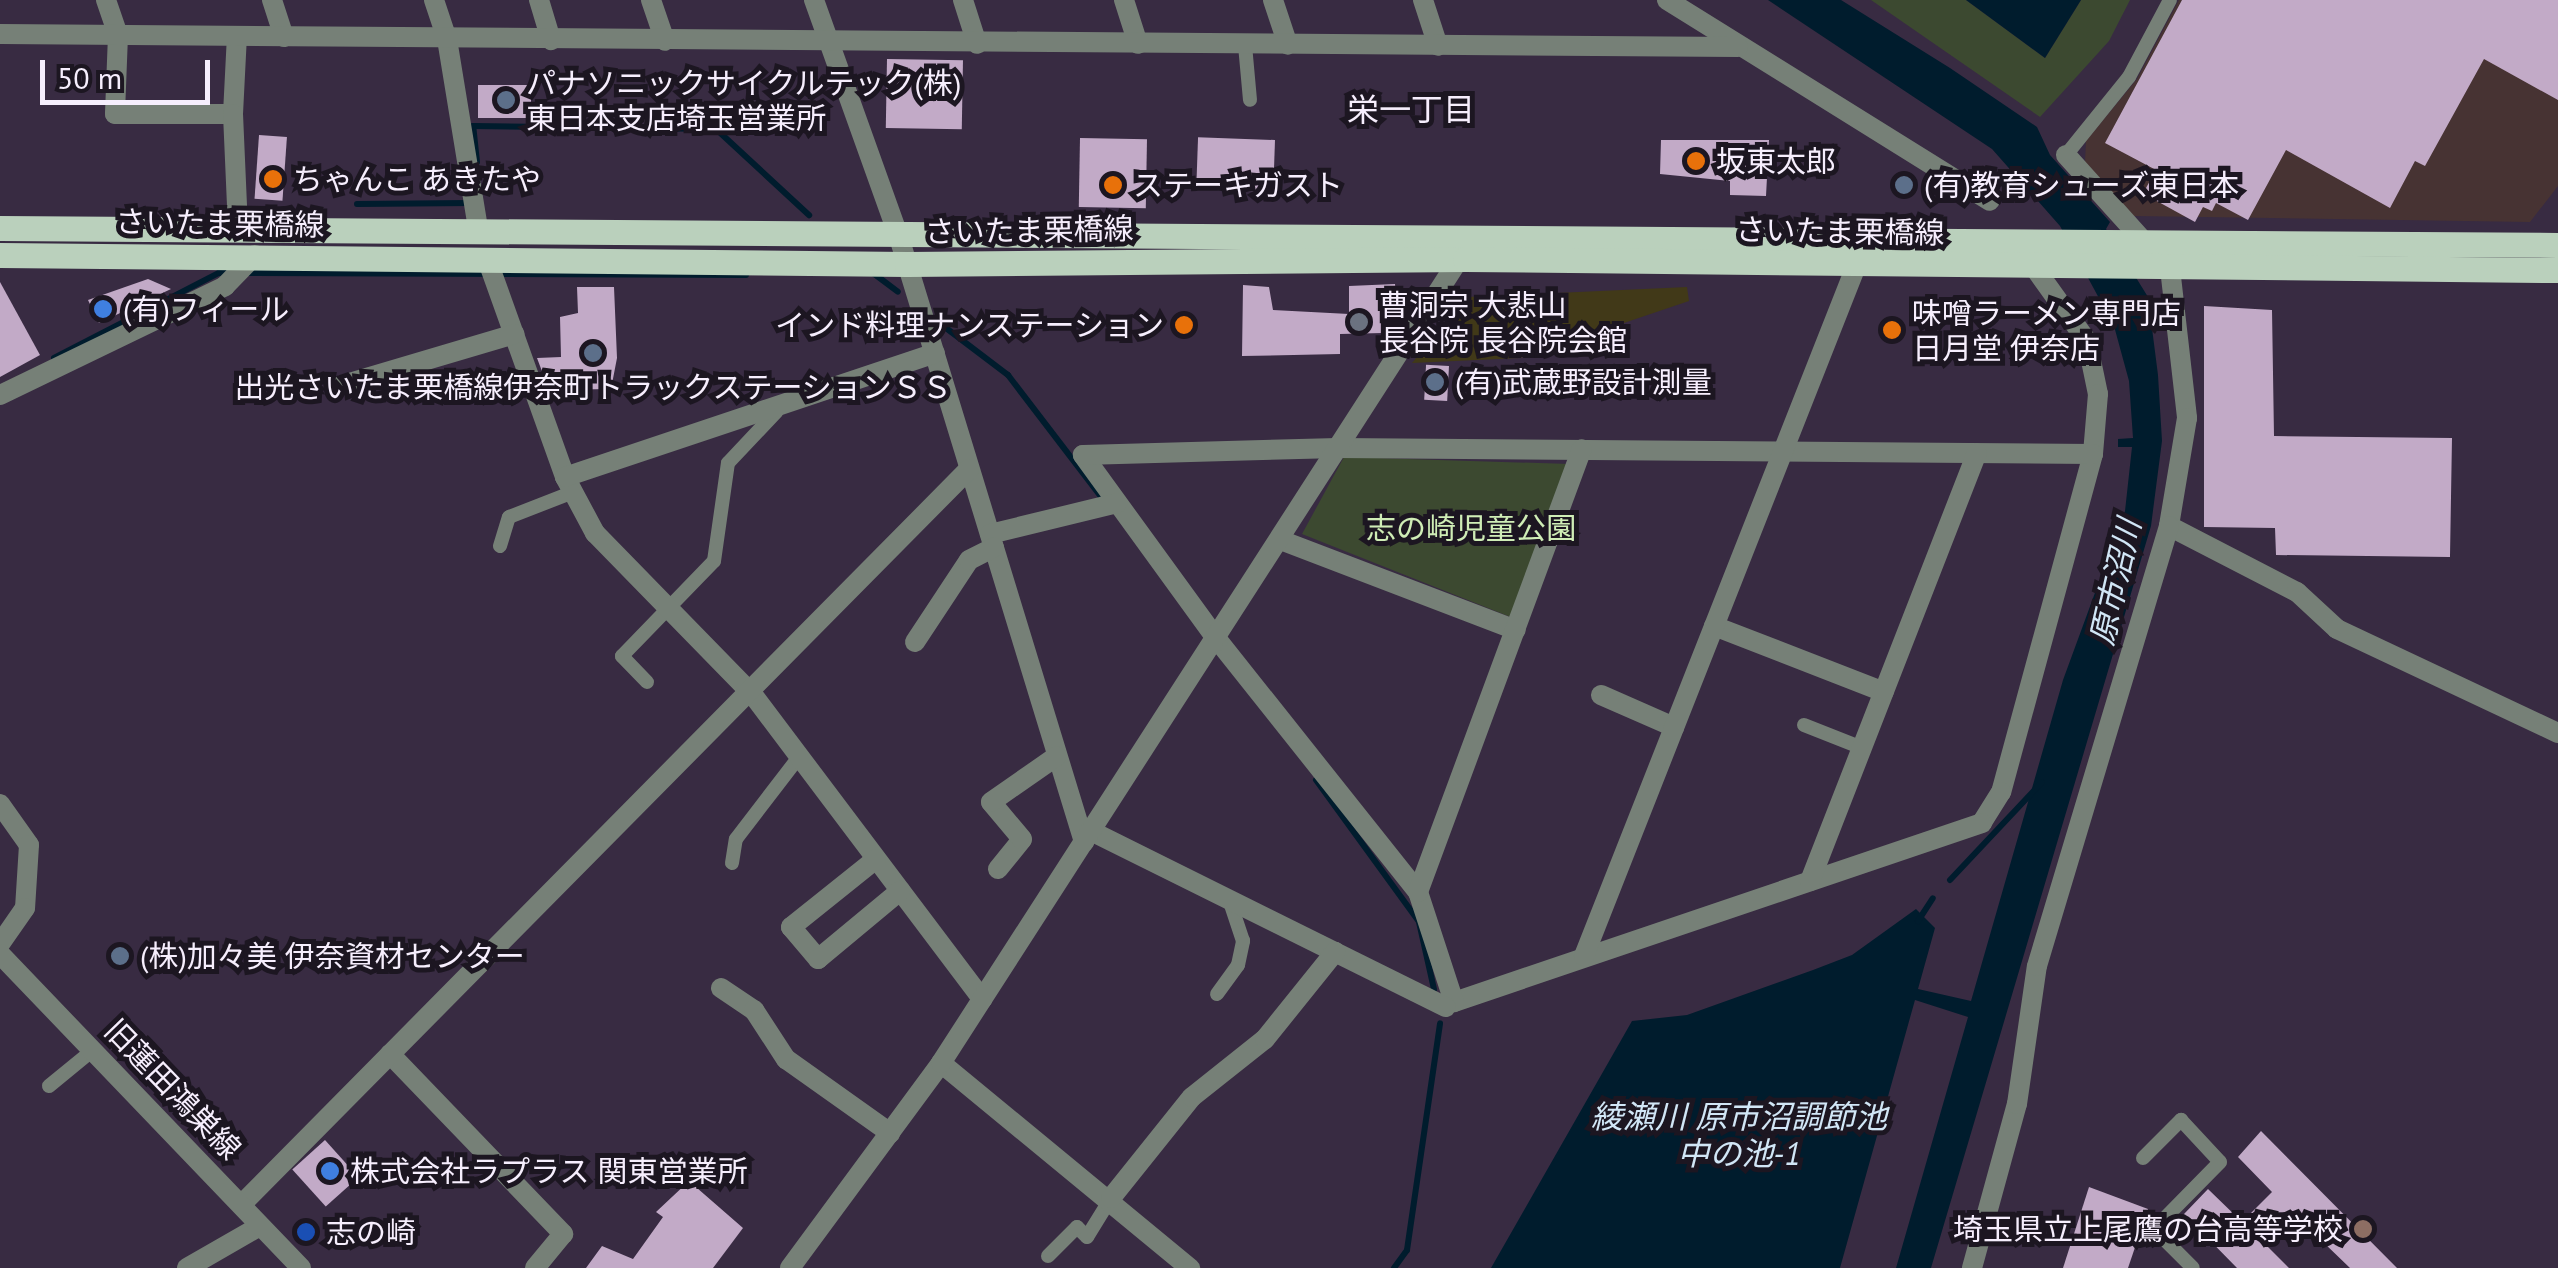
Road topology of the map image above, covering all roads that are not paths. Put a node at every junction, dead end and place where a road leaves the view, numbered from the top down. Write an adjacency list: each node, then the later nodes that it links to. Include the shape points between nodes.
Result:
1 (106, 0): 14 (street)
2 (272, 0): 16 (street)
3 (434, 0): 17 (street)
4 (539, 0): 18 (street)
5 (651, 0): 19 (street)
6 (814, 0): 20 (street)
7 (963, 0): 21 (street)
8 (1124, 0): 22 (street)
9 (1273, 0): 24 (street)
10 (1424, 0): 25 (street)
11 (1668, 0): 26 (street)
12 (2170, 0): 29 (lane, via 2129,76)
13 (0, 34): 14 (street)
14 (118, 35): 15 (street); 28 (street, via 115,114)
15 (237, 36): 16 (street); 28 (street)
16 (284, 37): 17 (street)
17 (446, 39): 18 (street); 31 (street)
18 (551, 40): 19 (street)
19 (665, 41): 20 (street)
20 (828, 43): 21 (street); 34 (street)
21 (977, 44): 22 (street)
22 (1138, 44): 23 (street)
23 (1245, 45): 24 (street); 27 (lane)
24 (1288, 45): 25 (street)
25 (1438, 46): 26 (street)
26 (1738, 47): 30 (street)
27 (1250, 100)
28 (232, 114): 33 (street)
29 (2066, 155): 38 (street)
30 (1990, 201)
31 (475, 212): 33 (main road, さいたま栗橋線); 34 (main road, さいたま栗橋線)
32 (0, 228): 33 (main road, さいたま栗橋線)
33 (238, 228)
34 (898, 234): 36 (main road, さいたま栗橋線); 43 (street)
35 (2558, 245): 38 (main road)
36 (1464, 247): 37 (main road, さいたま栗橋線); 43 (main road, さいたま栗橋線); 51 (street)
37 (1861, 252): 42 (main road, さいたま栗橋線); 53 (street)
38 (2134, 252): 42 (main road, さいたま栗橋線); 44 (main road)
39 (0, 255): 40 (main road, さいたま栗橋線)
40 (255, 255): 41 (main road, さいたま栗橋線); 49 (street, via 225,286)
41 (487, 259): 43 (main road, さいたま栗橋線); 46 (street)
42 (2046, 259): 55 (street, via 2087,341 2098,394)
43 (908, 264): 47 (street)
44 (2170, 268): 45 (main road); 59 (street, via 2187,418)
45 (2558, 270)
46 (514, 334): 48 (street); 57 (street)
47 (935, 352): 50 (street); 56 (street)
48 (339, 386)
49 (0, 396)
50 (782, 408): 57 (street); 63 (lane, via 754,428 748,448 728,463 714,561)
51 (1338, 448): 52 (street); 58 (street, via 1084,455); 61 (street)
52 (1582, 450): 53 (street); 65 (street)
53 (1783, 451): 54 (street); 64 (street)
54 (1978, 453): 55 (street); 69 (street)
55 (2093, 454): 83 (street, via 2001,792 1982,822)
56 (969, 469): 60 (street); 70 (street)
57 (569, 485): 62 (lane, via 509,517); 63 (street, via 595,533)
58 (1110, 504): 60 (street); 67 (street)
59 (2169, 526): 74 (street, via 2298,592 2338,629 2437,682); 110 (street, via 2036,966 2017,1104)
60 (992, 541): 66 (street, via 970,560); 76 (street)
61 (1282, 541): 65 (street); 67 (street)
62 (500, 546)
63 (666, 606): 68 (lane, via 622,656); 70 (street)
64 (1714, 626): 69 (street); 73 (street)
65 (1516, 630): 85 (street)
66 (916, 642)
67 (1215, 646): 79 (street); 85 (street)
68 (646, 682)
69 (1884, 692): 75 (street)
70 (752, 695): 77 (street); 96 (street)
71 (1601, 695): 73 (street)
72 (1804, 725): 75 (lane)
73 (1674, 727): 90 (street)
74 (2558, 733)
75 (1862, 748): 83 (street)
76 (1058, 756): 79 (street); 82 (street, via 991,802 1022,839)
77 (799, 757): 80 (street); 81 (lane, via 736,839)
78 (0, 804): 87 (street, via 29,845 24,908)
79 (1087, 836): 86 (street); 93 (street)
80 (876, 858): 84 (street); 84 (street, via 791,927 818,959)
81 (732, 862)
82 (998, 869)
83 (1810, 881): 90 (street)
84 (900, 891): 93 (street)
85 (1418, 892): 90 (street, via 1454,1002)
86 (1229, 900): 88 (street); 92 (lane, via 1243,941 1238,964)
87 (0, 944)
88 (1335, 952): 94 (street); 101 (street, via 1265,1039 1192,1097)
89 (0, 954): 95 (street, 旧蓮田鴻巣線)
90 (1584, 956)
91 (721, 988): 99 (street, via 754,1010 786,1058)
92 (1217, 994)
93 (982, 999): 97 (street)
94 (1446, 1006)
95 (93, 1050): 98 (lane); 102 (street, 旧蓮田鴻巣線)
96 (390, 1054): 102 (street); 107 (street, via 563,1234)
97 (942, 1063): 99 (street); 101 (street)
98 (49, 1086)
99 (890, 1133): 108 (street)
100 (2143, 1158): 111 (lane, via 2180,1120 2220,1162 2161,1222 2163,1238)
101 (1111, 1198): 104 (lane, via 1087,1236 1076,1227); 109 (street)
102 (242, 1204): 103 (street, 旧蓮田鴻巣線)
103 (260, 1226): 105 (street); 106 (street, 旧蓮田鴻巣線)
104 (1048, 1256)
105 (188, 1268)
106 (301, 1268)
107 (535, 1268)
108 (790, 1268)
109 (1190, 1268)
110 (1972, 1268)
111 (2193, 1268)

